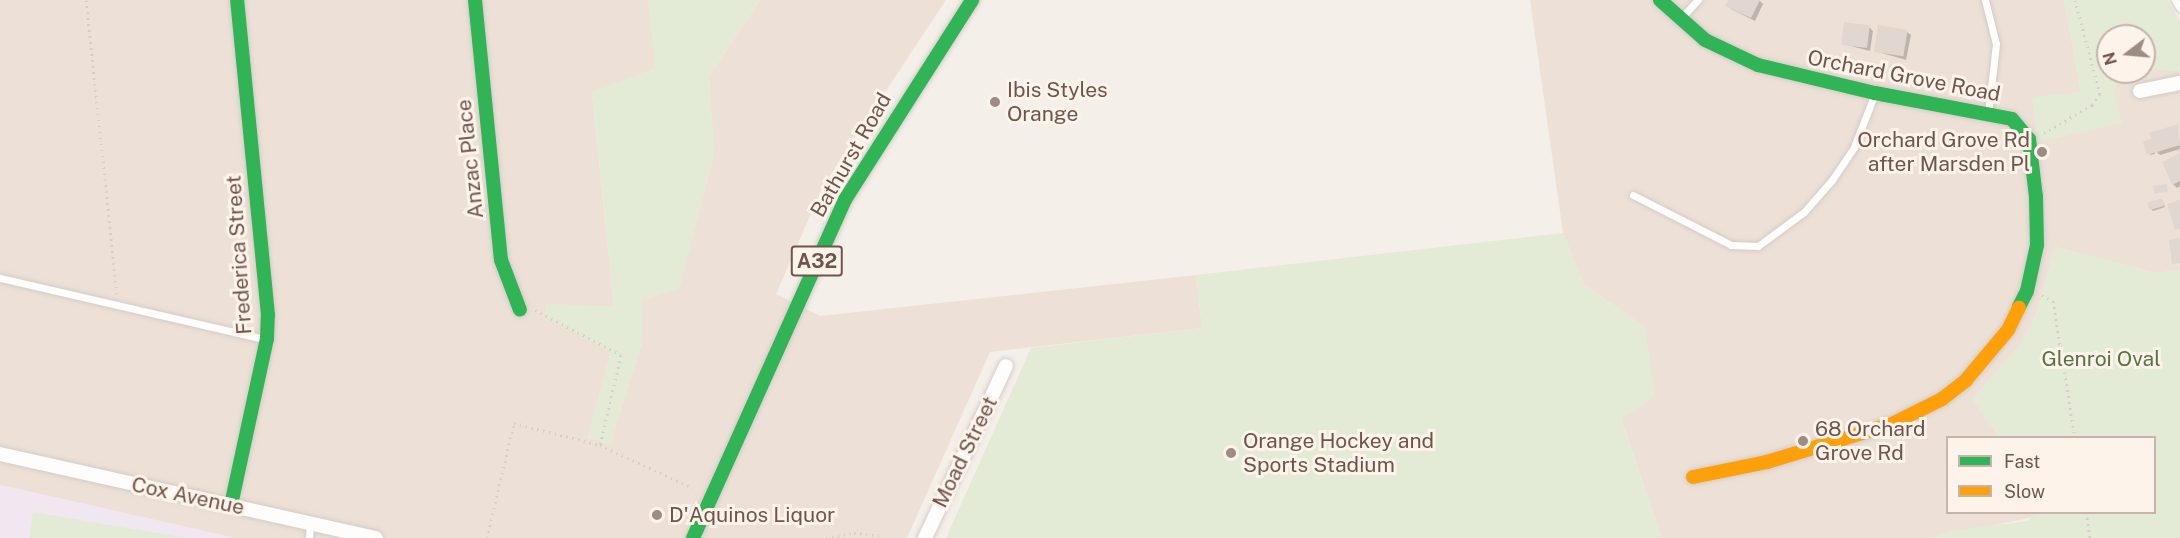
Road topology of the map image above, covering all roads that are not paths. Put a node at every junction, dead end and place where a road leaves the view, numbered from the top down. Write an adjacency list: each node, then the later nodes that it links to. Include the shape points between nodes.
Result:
1 (237, 0): 17 (main road, Frederica Street, via 268,315)
2 (475, 0): 16 (main road, Anzac Place, via 501,260)
3 (972, 0): 25 (main road, Bathurst Road / A32, via 855,182)
4 (1660, 0): 9 (main road, Orchard Grove Road)
5 (1698, 0): 9 (lane)
6 (1986, 0): 13 (lane, via 1996,44)
7 (2175, 0): 8 (lane)
8 (2180, 8)
9 (1679, 20): 12 (main road, Orchard Grove Road, via 1705,40 1758,65)
10 (2180, 83): 11 (street)
11 (2140, 91)
12 (1875, 93): 13 (main road, Orchard Grove Road); 14 (lane, via 1854,147 1832,180 1804,212 1758,246 1731,245)
13 (1988, 114): 20 (main road, Orchard Grove Road, via 2012,119 2029,139 2038,224 2027,291 2008,330 1985,361 1966,381 1892,424)
14 (1633, 195)
15 (0, 278): 17 (lane)
16 (520, 310)
17 (267, 339): 21 (main road, Frederica Street)
18 (1006, 366): 26 (street, Moad Street)
19 (0, 454): 21 (street, Cox Avenue)
20 (1693, 477)
21 (231, 505): 22 (street, Cox Avenue)
22 (310, 523): 23 (lane); 24 (street, Cox Avenue)
23 (309, 538)
24 (376, 538)
25 (693, 538)
26 (925, 538)

